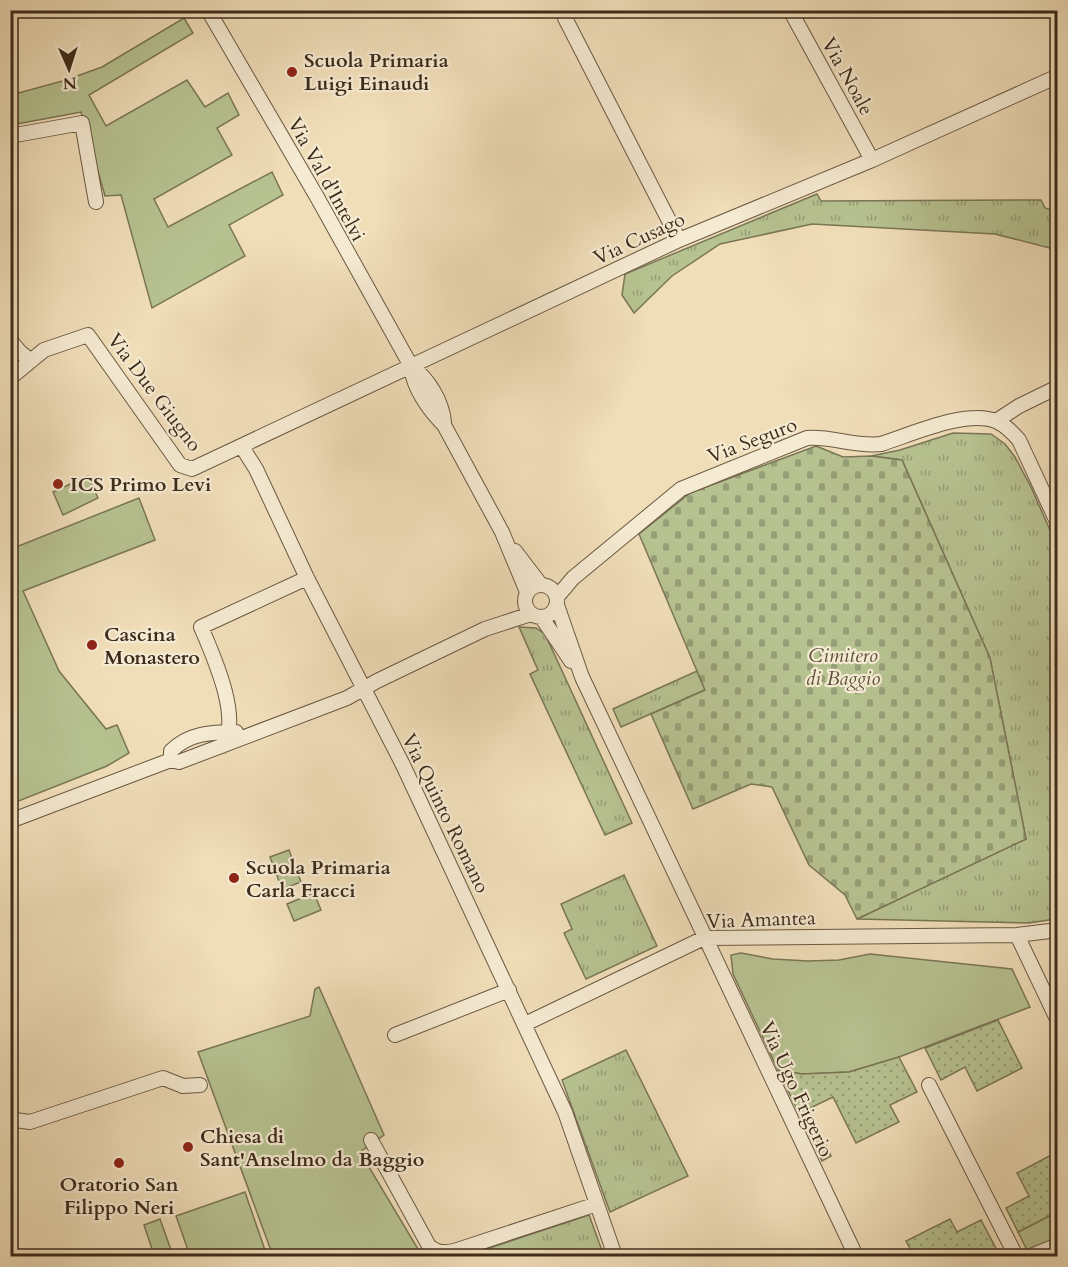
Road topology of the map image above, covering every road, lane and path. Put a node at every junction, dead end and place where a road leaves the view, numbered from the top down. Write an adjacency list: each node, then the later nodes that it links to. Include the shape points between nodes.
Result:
1 (208, 10): 11 (street, Via Val d'Intelvi)
2 (790, 10): 6 (street, Via Noale)
3 (565, 18): 8 (street)
4 (1058, 76): 6 (street, Via Cusago)
5 (10, 136): 7 (street, via 82,123)
6 (872, 160): 8 (street, Via Cusago)
7 (96, 202)
8 (679, 240): 11 (street, Via Cusago)
9 (10, 340): 10 (street)
10 (31, 360): 12 (street); 16 (street, Via Due Giugno, via 44,350 88,335 180,465)
11 (411, 366): 15 (street, Via Cusago); 18 (street, Via Val d'Intelvi, via 422,395 444,425)
12 (10, 378)
13 (1058, 387): 14 (street)
14 (996, 421): 17 (street, via 1019,440); 20 (street, Via Seguro, via 965,418 868,446 807,438 686,486)
15 (242, 447): 16 (street, Via Cusago); 19 (street, Via Quinto Romano)
16 (192, 469)
17 (1058, 524)
18 (502, 532): 21 (street); 23 (street)
19 (307, 578): 25 (street, Via Quinto Romano); 26 (street, via 201,627 229,703)
20 (573, 578): 21 (street, Via Seguro); 22 (street, Via Seguro)
21 (543, 585): 22 (street, via 553,590); 23 (street, via 532,587)
22 (557, 601): 23 (street, via 552,614); 24 (street)
23 (531, 607): 24 (street); 25 (street)
24 (582, 678): 33 (street, Via Ugo Frigerio)
25 (363, 689): 27 (street); 34 (street, Via Quinto Romano)
26 (228, 732): 27 (street); 28 (street); 29 (street, via 212,731 179,743 171,751)
27 (256, 732): 28 (street)
28 (222, 746): 29 (street, via 178,762)
29 (171, 760): 30 (street)
30 (10, 821)
31 (1058, 930): 32 (street, Via Amantea)
32 (1017, 935): 33 (street, Via Amantea); 35 (street)
33 (704, 938): 36 (street, Via Amantea); 46 (street, Via Ugo Frigerio)
34 (509, 990): 36 (street, Via Quinto Romano); 37 (street)
35 (1058, 1021)
36 (525, 1024): 42 (street, Via Quinto Romano, via 566,1112)
37 (395, 1035)
38 (200, 1084): 40 (street, via 183,1086 163,1078 30,1122)
39 (929, 1085): 47 (street)
40 (12, 1117)
41 (371, 1140): 44 (street, via 429,1246)
42 (597, 1204): 44 (street); 45 (street, Via Quinto Romano)
43 (1058, 1245): 48 (street)
44 (445, 1255)
45 (615, 1257)
46 (856, 1257)
47 (1016, 1257)
48 (1031, 1257)

